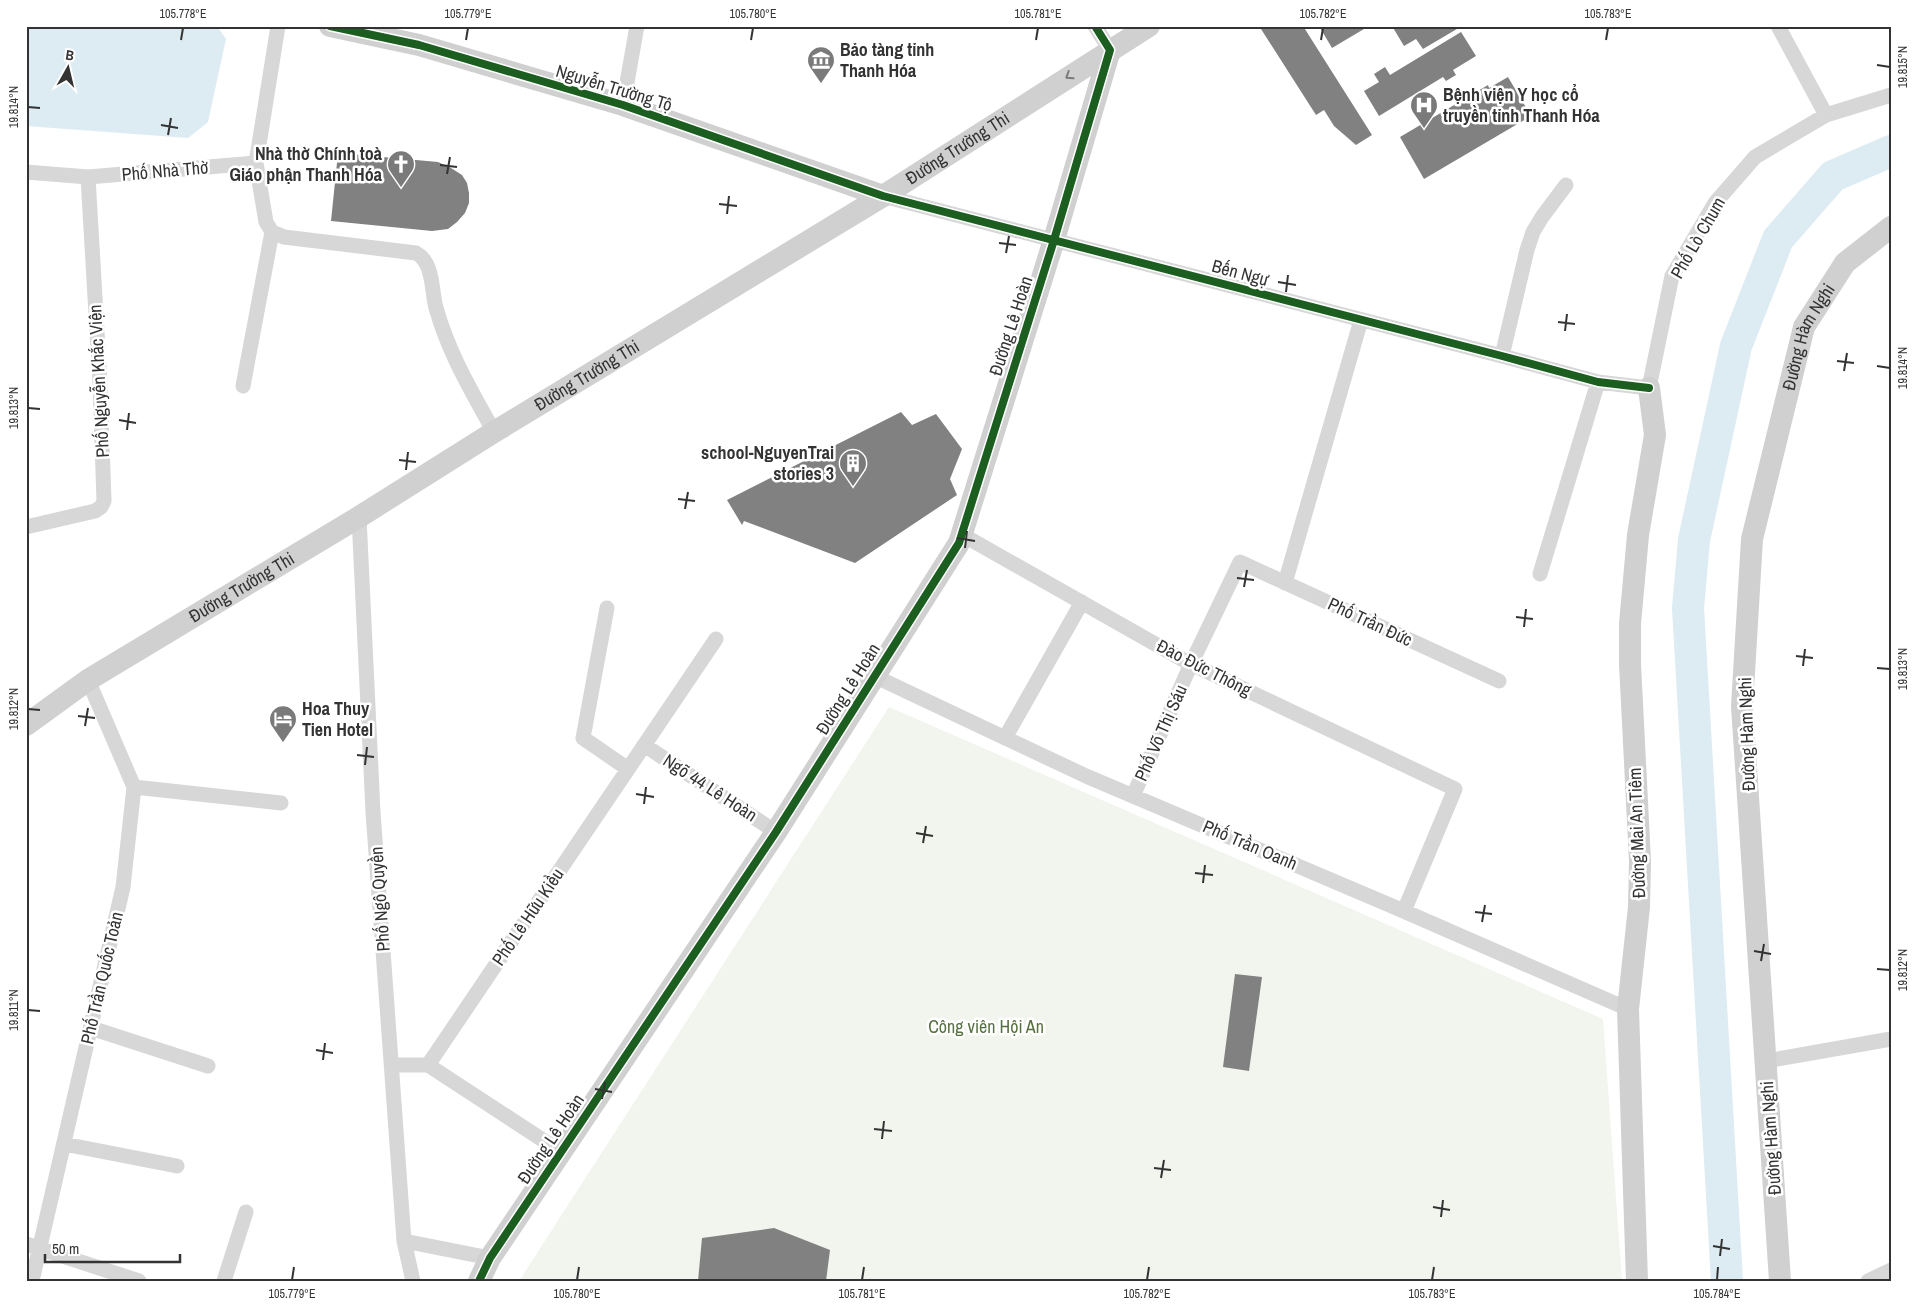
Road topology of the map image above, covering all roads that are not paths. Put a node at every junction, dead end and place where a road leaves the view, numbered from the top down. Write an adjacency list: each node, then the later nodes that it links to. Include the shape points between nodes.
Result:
1 (278, 26): 11 (street)
2 (330, 26): 9 (street, Nguyễn Trường Tộ, via 419,45)
3 (636, 26): 9 (street)
4 (1095, 26): 7 (street)
5 (1149, 26): 7 (street, Đường Trường Thi)
6 (1778, 26): 10 (street)
7 (1110, 50): 15 (street, Đường Trường Thi, one-way to 15); 18 (street, Đường Lê Hoàn)
8 (1891, 95): 10 (street, Phố Lò Chum)
9 (623, 105): 15 (street, Nguyễn Trường Tộ)
10 (1826, 114): 23 (street, Phố Lò Chum, via 1755,157 1715,203 1672,276)
11 (256, 163): 13 (street, Phố Nhà Thờ); 17 (street, via 266,222)
12 (26, 172): 13 (street, Phố Nhà Thờ)
13 (88, 177): 26 (street, Phố Nguyễn Khắc Viện, via 104,500 95,511)
14 (1566, 185): 20 (street, via 1533,232)
15 (883, 196): 18 (street, Bến Ngự); 24 (street, Đường Trường Thi)
16 (1891, 227): 50 (street, Đường Hàm Nghi, via 1845,263 1804,327 1752,539 1742,706)
17 (272, 232): 22 (street); 24 (street, via 284,237 416,253 424,257 444,336)
18 (1054, 240): 19 (street, Bến Ngự); 27 (street, Đường Lê Hoàn)
19 (1361, 320): 20 (street, Bến Ngự); 30 (street)
20 (1502, 356): 21 (street, Bến Ngự)
21 (1598, 382): 23 (street, Bến Ngự); 29 (street)
22 (243, 386)
23 (1649, 388): 47 (street, Đường Mai An Tiêm, via 1655,435 1638,535 1630,624 1640,860 1639,908)
24 (494, 432): 25 (street, Đường Trường Thi)
25 (359, 517): 36 (street, Đường Trường Thi); 51 (street, Phố Ngô Quyền, via 373,812)
26 (26, 527)
27 (961, 534): 31 (street, Đào Đức Thông); 35 (street, Đường Lê Hoàn, via 959,543)
28 (1240, 562): 30 (street, Phố Trần Đức); 34 (street, Phố Võ Thị Sáu)
29 (1540, 574)
30 (1285, 583): 37 (street, Phố Trần Đức)
31 (1082, 602): 34 (street, Đào Đức Thông); 39 (street)
32 (607, 608): 41 (street, via 582,738)
33 (716, 640): 40 (street, Phố Lê Hữu Kiều)
34 (1191, 664): 43 (street, Phố Võ Thị Sáu); 46 (street, Đào Đức Thông, via 1455,789)
35 (874, 676): 39 (street, Phố Trần Oanh); 45 (street, Đường Lê Hoàn)
36 (88, 680): 38 (street, Đường Trường Thi); 42 (street, Phố Trần Quốc Toản)
37 (1499, 682)
38 (26, 725)
39 (1005, 738): 43 (street, Phố Trần Oanh)
40 (644, 745): 41 (street, Phố Lê Hữu Kiều); 45 (street, Ngõ 44 Lê Hoàn)
41 (628, 770): 52 (street, Phố Lê Hữu Kiều)
42 (134, 787): 44 (street); 48 (street, Phố Trần Quốc Toản, via 123,887)
43 (1133, 796): 46 (street, Phố Trần Oanh)
44 (281, 803)
45 (776, 832): 55 (street, Đường Lê Hoàn)
46 (1404, 911): 47 (street, Phố Trần Oanh)
47 (1628, 1009): 67 (street, Đường Mai An Tiêm)
48 (91, 1028): 53 (street); 54 (street, Phố Trần Quốc Toản)
49 (1891, 1039): 50 (street)
50 (1766, 1061): 68 (street, Đường Hàm Nghi)
51 (392, 1065): 52 (street); 58 (street, Phố Ngô Quyền)
52 (428, 1065): 55 (street)
53 (208, 1066)
54 (64, 1144): 56 (street); 59 (street, Phố Trần Quốc Toản)
55 (561, 1152): 60 (street, Đường Lê Hoàn)
56 (177, 1166)
57 (246, 1212): 64 (street)
58 (404, 1241): 60 (street); 65 (street, Phố Ngô Quyền)
59 (34, 1246): 62 (street, Phố Trần Quốc Toản); 63 (street)
60 (490, 1258): 66 (street, Đường Lê Hoàn)
61 (1891, 1270): 69 (street)
62 (32, 1281)
63 (140, 1281)
64 (224, 1281)
65 (412, 1281)
66 (479, 1281)
67 (1637, 1281)
68 (1780, 1281)
69 (1868, 1281)

